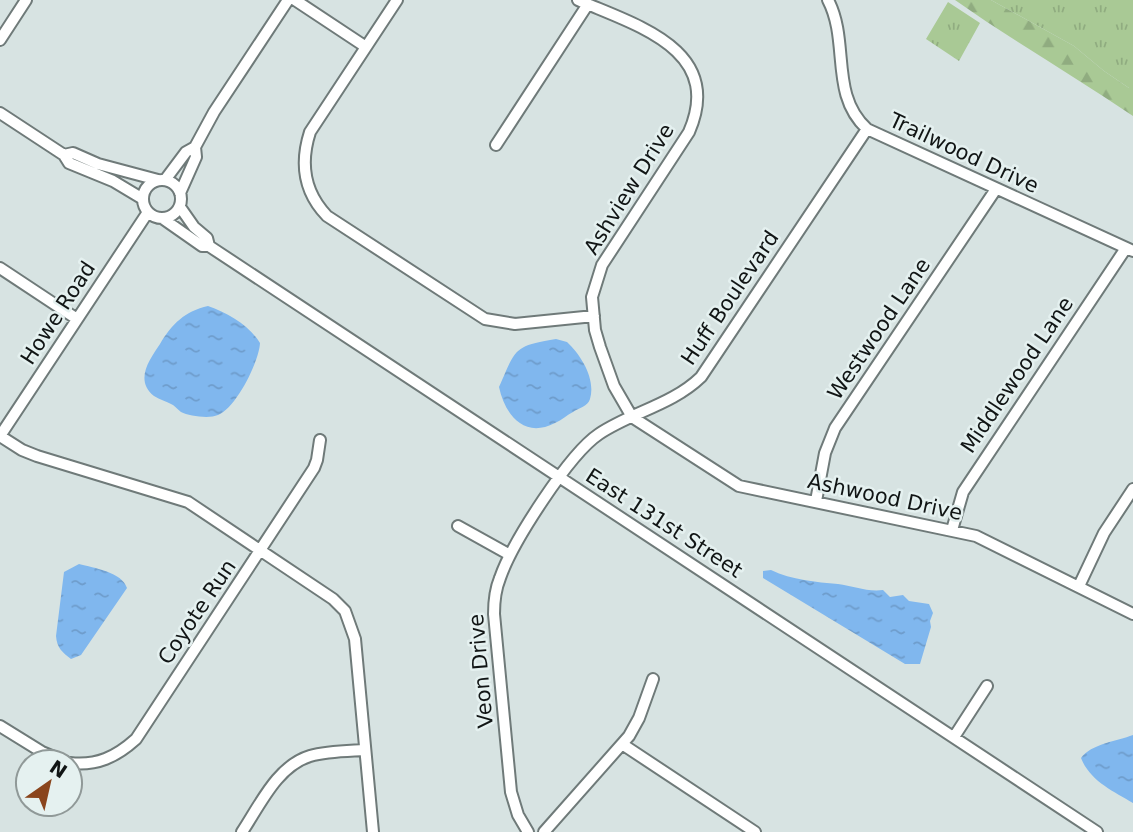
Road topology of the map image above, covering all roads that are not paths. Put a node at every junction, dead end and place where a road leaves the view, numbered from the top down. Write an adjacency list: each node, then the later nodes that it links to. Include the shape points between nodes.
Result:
1 (26, 0): 7 (street)
2 (288, 0): 12 (street)
3 (295, 0): 8 (street)
4 (397, 0): 8 (street)
5 (828, 0): 10 (street, Trailwood Drive, via 837,22 847,101)
6 (583, 2): 11 (street); 24 (street, Ashview Drive, via 654,33 672,46 688,64 696,88 689,132 602,265 592,297)
7 (0, 40)
8 (366, 47): 24 (street, via 310,132 306,177 318,207 485,319 516,324)
9 (0, 113): 13 (street)
10 (867, 129): 15 (street, Trailwood Drive); 26 (street, Huff Boulevard, via 701,377 688,389)
11 (496, 145)
12 (195, 147): 14 (street); 16 (street, via 196,156)
13 (64, 155): 14 (street, via 73,153); 17 (street, via 69,163)
14 (161, 180): 16 (street, via 176,186); 17 (street, via 147,187)
15 (996, 189): 22 (street, Trailwood Drive); 31 (street, Westwood Lane, via 835,428)
16 (180, 193): 18 (street)
17 (143, 199): 19 (street)
18 (180, 207): 20 (street); 21 (street, East 131st Street)
19 (148, 212): 20 (street); 25 (street, Howe Road)
20 (162, 218): 21 (street, East 131st Street, via 202,246)
21 (209, 246): 29 (street, East 131st Street)
22 (1129, 250): 33 (street, Middlewood Lane, via 963,492)
23 (0, 268): 25 (street)
24 (594, 316): 26 (street, Ashview Drive, via 614,386)
25 (77, 319): 27 (street, Howe Road)
26 (632, 417): 29 (street, Huff Boulevard, via 589,441); 31 (street, Ashwood Drive, via 729,482)
27 (0, 436): 34 (street, via 28,453 188,502)
28 (320, 440): 34 (street, Coyote Run, via 314,468)
29 (560, 478): 35 (street, Veon Drive); 41 (street, East 131st Street)
30 (1133, 489): 36 (street, via 1095,548)
31 (816, 501): 33 (street, Ashwood Drive)
32 (458, 526): 35 (street)
33 (952, 530): 36 (street, Ashwood Drive, via 990,542)
34 (261, 550): 44 (street, via 321,588 345,611 355,639); 45 (street, Coyote Run, via 136,739 110,758)
35 (510, 555): 48 (street, Veon Drive, via 497,587 494,614 511,792)
36 (1079, 586): 37 (street, Ashwood Drive)
37 (1133, 614)
38 (653, 679): 42 (street, via 639,718)
39 (987, 686): 41 (street)
40 (0, 726): 43 (street, Coyote Run)
41 (954, 737): 51 (street, East 131st Street)
42 (622, 744): 49 (street); 50 (street)
43 (36, 748)
44 (365, 750): 46 (street, via 310,756 289,767); 47 (street)
45 (84, 763)
46 (242, 832)
47 (373, 832)
48 (528, 832)
49 (544, 832)
50 (755, 832)
51 (1097, 832)

